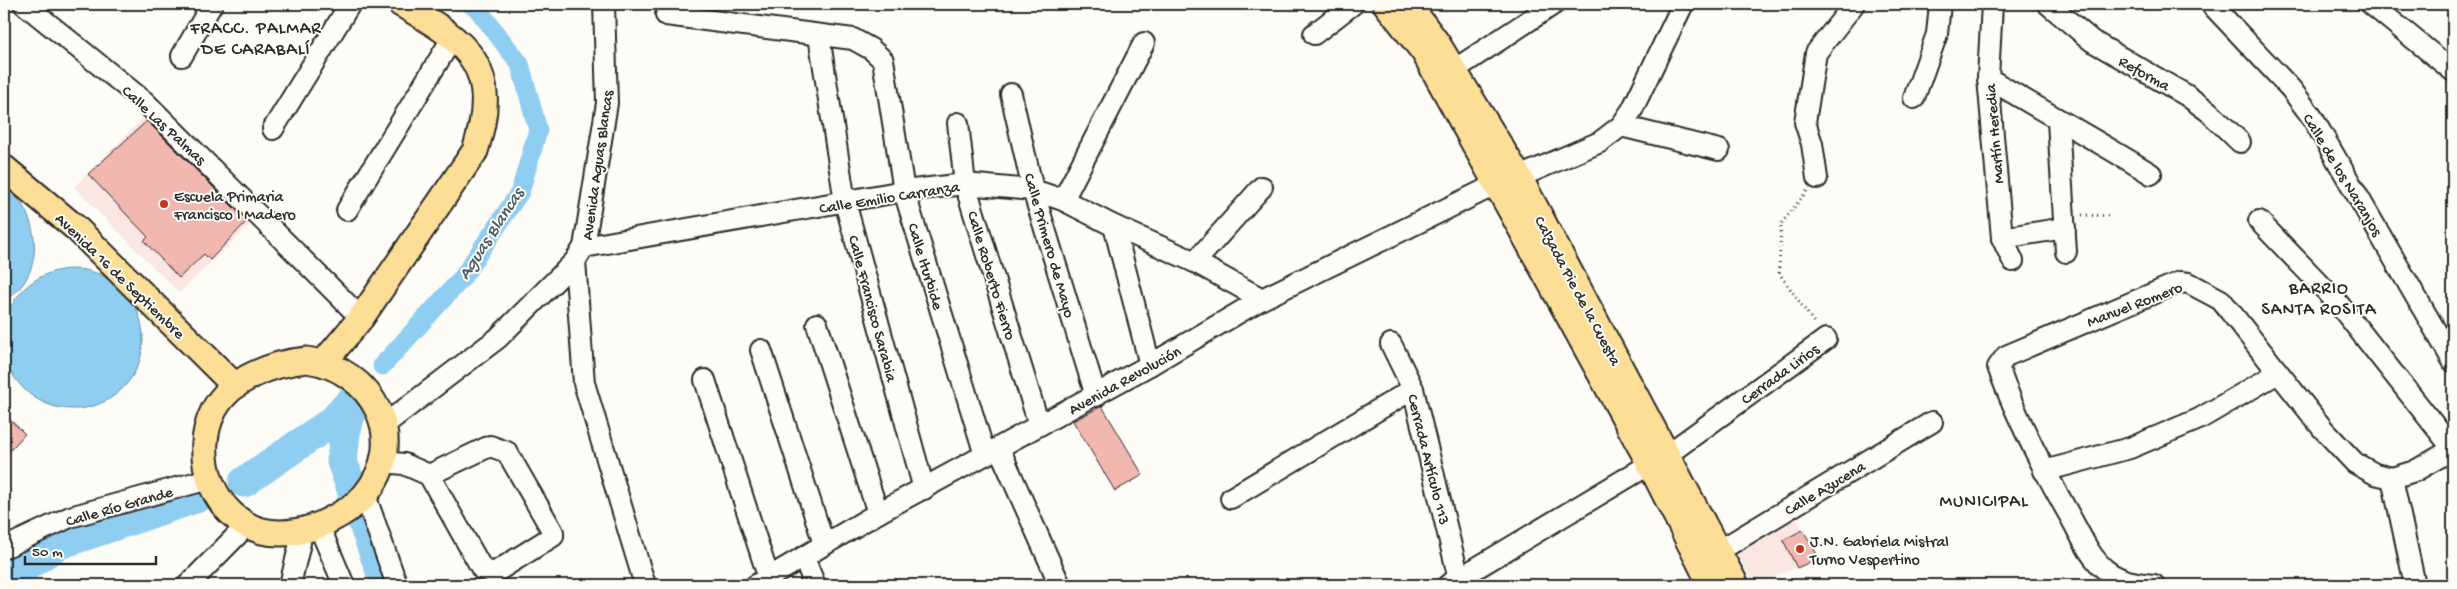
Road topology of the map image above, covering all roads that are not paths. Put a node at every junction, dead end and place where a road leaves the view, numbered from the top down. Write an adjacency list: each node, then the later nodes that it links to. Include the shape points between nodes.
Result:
1 (24, 4): 54 (street, Calle Las Palmas, via 145,102)
2 (212, 4): 22 (street)
3 (350, 4): 31 (street)
4 (401, 4): 20 (main road)
5 (1353, 4): 18 (street)
6 (1386, 4): 37 (main road, Calzada Pie de la Cuesta, via 1424,52)
7 (1408, 4): 23 (main road, Calzada Pie de la Cuesta)
8 (1554, 4): 23 (street)
9 (1683, 4): 30 (street, via 1632,110)
10 (1854, 4): 36 (street, via 1816,53 1805,122)
11 (1940, 4): 27 (street, via 1937,34)
12 (1992, 4): 25 (street, Martín Heredia)
13 (2048, 4): 32 (street, Reforma, via 2092,41 2186,94)
14 (2211, 4): 59 (street, Calle de los Naranjos, via 2291,89 2312,117)
15 (2372, 4): 24 (street)
16 (599, 6): 50 (street, Avenida Aguas Blancas, via 608,82 607,103)
17 (666, 15): 19 (street)
18 (1314, 34)
19 (819, 36): 41 (street, Calle Iturbide, via 853,40 884,60); 43 (street, Calle Francisco Sarabia)
20 (452, 37): 44 (street); 54 (main road, via 467,49 479,70 485,96 483,127 475,151)
21 (1144, 43): 42 (street)
22 (182, 56)
23 (1454, 70): 37 (main road, Calzada Pie de la Cuesta)
24 (2453, 71)
25 (1988, 78): 28 (street); 48 (street, Martín Heredia)
26 (1010, 94): 40 (street, Calle Primero de Mayo)
27 (1914, 98)
28 (2058, 121): 35 (street); 45 (street)
29 (958, 124): 38 (street, Calle Roberto Fierro)
30 (1621, 126): 33 (street); 37 (street, Avenida Revolución, via 1600,142)
31 (273, 129)
32 (2240, 142)
33 (1718, 150)
34 (4, 168): 64 (main road, Avenida 16 de Septiembre, via 77,229)
35 (2151, 174)
36 (1818, 178)
37 (1508, 180): 53 (street, Avenida Revolución); 72 (main road, Calzada Pie de la Cuesta)
38 (965, 184): 40 (street, Calle Emilio Carranza); 41 (street, Calle Emilio Carranza); 69 (street, Calle Roberto Fierro)
39 (1262, 187): 52 (street)
40 (1033, 190): 42 (street, Calle Emilio Carranza); 66 (street, Calle Primero de Mayo)
41 (904, 191): 43 (street, Calle Emilio Carranza); 71 (street, Calle Iturbide)
42 (1063, 200): 47 (street, Calle Emilio Carranza)
43 (845, 202): 50 (street, Calle Emilio Carranza); 78 (street, Calle Francisco Sarabia)
44 (347, 210)
45 (2065, 221): 48 (street); 49 (street)
46 (2260, 221): 70 (street, via 2337,302)
47 (1114, 226): 52 (street, Calle Emilio Carranza); 61 (street)
48 (2002, 238): 51 (street, Martín Heredia)
49 (2066, 252)
50 (580, 254): 68 (street, via 498,338); 94 (street, Avenida Aguas Blancas, via 584,383)
51 (2013, 261)
52 (1195, 262): 53 (street, Calle Emilio Carranza)
53 (1262, 298): 61 (street, Avenida Revolución)
54 (361, 318): 60 (main road)
55 (817, 324): 81 (street)
56 (1826, 339): 72 (street, Cerrada Lirios)
57 (1391, 344): 65 (street, Cerrada Artículo 113)
58 (761, 350): 84 (street)
59 (2453, 361)
60 (324, 362): 64 (main road, via 286,362 262,369); 68 (main road, via 340,369 370,395)
61 (1150, 366): 66 (street, Avenida Revolución)
62 (2278, 373): 74 (street, via 2199,419 2130,448); 74 (street, Manuel Romero, via 2221,300 2189,282 2180,282 2028,345 2006,356 1998,366 2009,398); 76 (street, Manuel Romero, via 2355,463 2374,474)
63 (705, 380): 88 (street)
64 (235, 386): 77 (main road, via 214,409 206,431 204,455)
65 (1413, 390): 80 (street); 89 (street, Cerrada Artículo 113)
66 (1096, 396): 69 (street, Avenida Revolución)
67 (1932, 422): 86 (street, Calle Azucena)
68 (384, 425): 73 (main road)
69 (1039, 425): 71 (street, Avenida Revolución)
70 (2453, 449): 76 (street, via 2415,471)
71 (992, 451): 78 (street, Avenida Revolución); 96 (street, Calle Iturbide)
72 (1659, 459): 86 (main road, Calzada Pie de la Cuesta); 89 (street, Cerrada Lirios); 97 (main road, Calzada Pie de la Cuesta)
73 (382, 462): 75 (street, via 404,464); 79 (main road)
74 (2044, 471): 99 (street, Manuel Romero, via 2092,556 2128,583)
75 (429, 475): 75 (street, via 486,572 494,573 553,536 507,452 499,448 490,446)
76 (2392, 478): 100 (street)
77 (209, 479): 82 (main road, via 231,513); 85 (street, Calle Río Grande, via 70,517)
78 (924, 489): 81 (street, Avenida Revolución)
79 (365, 495): 83 (main road, via 350,510); 93 (street)
80 (1230, 498)
81 (878, 513): 84 (street, Avenida Revolución)
82 (247, 525): 83 (main road, via 263,531); 90 (street)
83 (310, 529): 91 (street, via 300,543); 92 (street)
84 (824, 544): 87 (street, Avenida Revolución)
85 (4, 548)
86 (1717, 552): 98 (main road, Calzada Pie de la Cuesta)
87 (804, 558): 88 (street, Avenida Revolución); 95 (street)
88 (763, 582)
89 (1453, 582)
90 (188, 585)
91 (290, 585)
92 (344, 585)
93 (397, 585)
94 (645, 585)
95 (815, 585)
96 (1060, 585)
97 (1712, 585)
98 (1736, 585)
99 (2154, 585)
100 (2415, 585)

